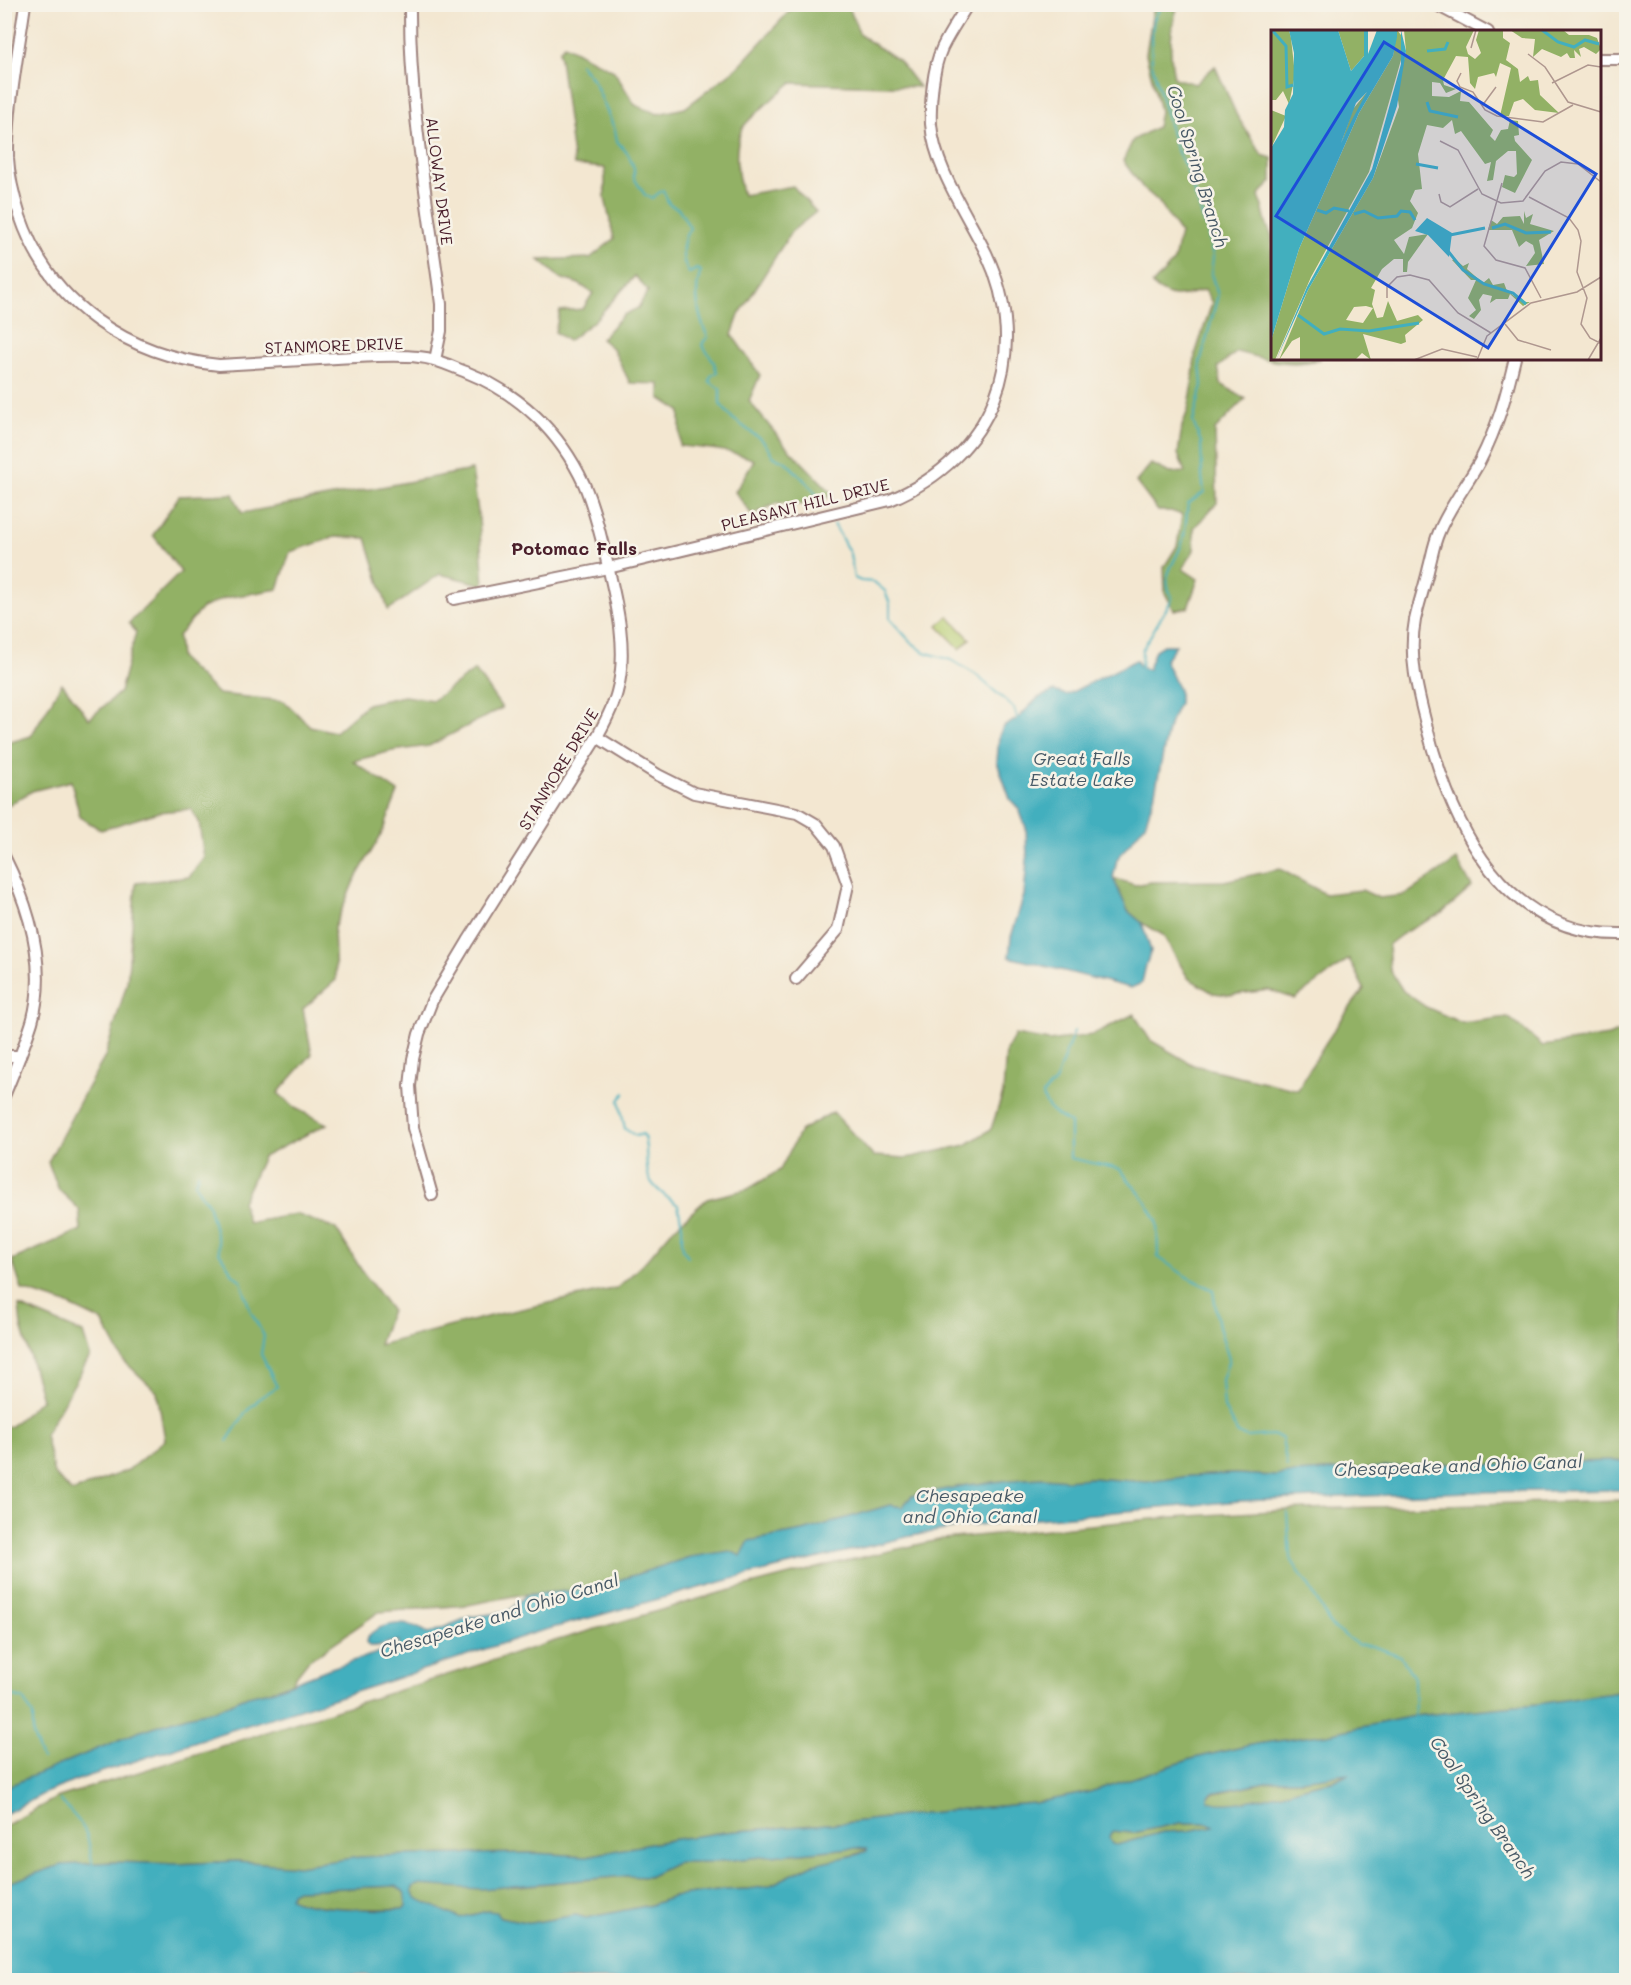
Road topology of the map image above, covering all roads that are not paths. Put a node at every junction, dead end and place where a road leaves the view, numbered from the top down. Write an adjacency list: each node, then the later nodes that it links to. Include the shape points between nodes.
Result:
1 (25, 4): 8 (street, STANMORE DRIVE, via 8,157)
2 (410, 4): 10 (street, ALLOWAY DRIVE, via 415,104 441,304)
3 (968, 4): 12 (street, PLEASANT HILL DRIVE, via 941,50 932,88 931,123 948,179 996,280 1005,316 1006,349 999,386 974,436 958,457 936,475 890,500)
4 (1435, 4): 5 (street)
5 (1484, 30)
6 (1601, 58): 7 (street)
7 (1626, 59)
8 (16, 204): 9 (street); 10 (street, STANMORE DRIVE, via 36,254 63,291 88,315 125,339 173,357 219,365 379,356)
9 (4, 208)
10 (435, 360): 12 (street, STANMORE DRIVE, via 490,382 523,404 550,430 570,456 585,486)
11 (1515, 360): 16 (street, via 1495,431 1439,532 1415,622 1415,680 1437,764 1485,866 1507,890 1536,912 1586,931)
12 (608, 568): 13 (street, PLEASANT HILL DRIVE); 14 (street, STANMORE DRIVE, via 621,631 622,666 613,706)
13 (454, 599)
14 (597, 737): 17 (street, via 694,793 796,813 816,824 834,846 848,885 838,930); 21 (street, STANMORE DRIVE, via 432,1001 419,1034 410,1086 413,1128)
15 (4, 856): 19 (street, via 20,888 35,948 34,1008)
16 (1626, 934)
17 (796, 979)
18 (4, 1056): 19 (street)
19 (20, 1056): 20 (street)
20 (4, 1096)
21 (432, 1195)

